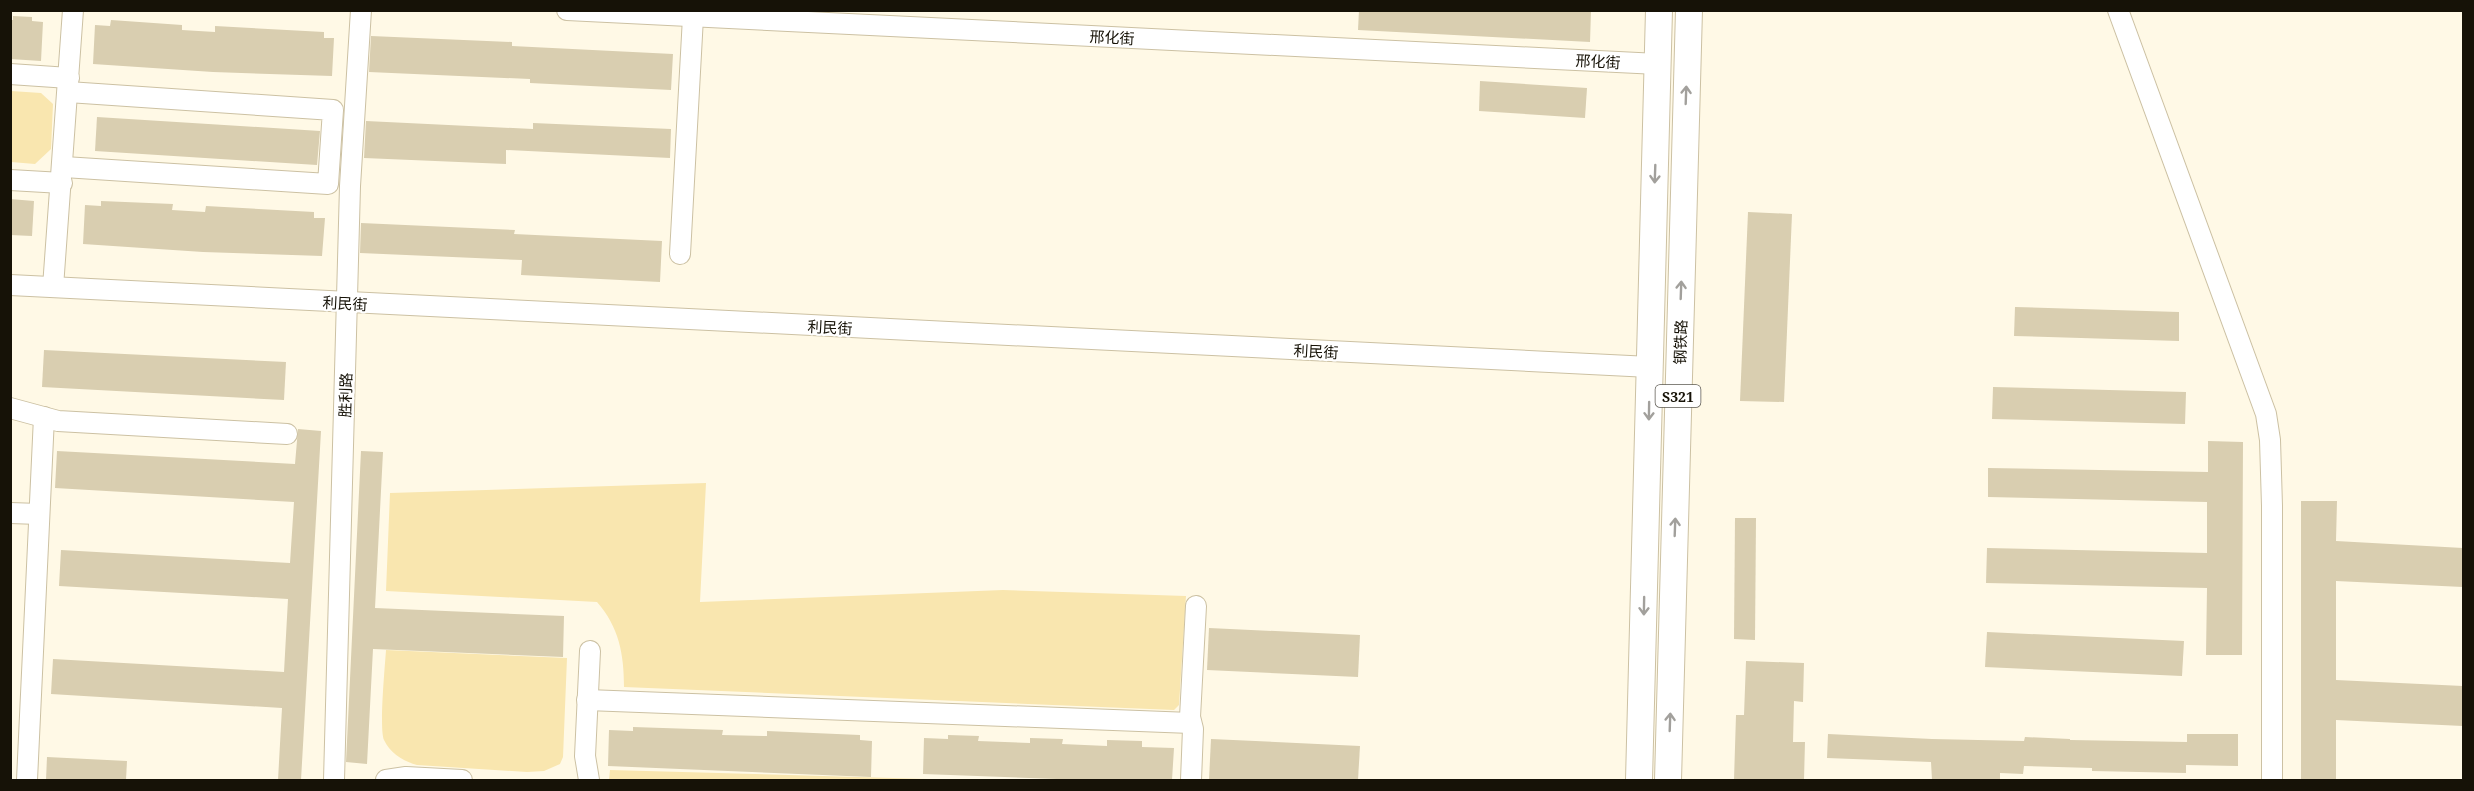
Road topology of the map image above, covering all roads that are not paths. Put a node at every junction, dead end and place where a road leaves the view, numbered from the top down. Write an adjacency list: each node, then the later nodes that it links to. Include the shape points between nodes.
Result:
1 (74, 10): 10 (street)
2 (362, 10): 16 (street, 胜利路)
3 (567, 10): 7 (street, 邢化街)
4 (1659, 10): 8 (main road, 钢铁路 / S321)
5 (1689, 10): 34 (main road, 钢铁路 / S321, one-way to 5)
6 (2118, 10): 35 (street, via 2266,414 2272,506)
7 (693, 17): 8 (street, 邢化街); 13 (street)
8 (1658, 64): 17 (main road, 钢铁路 / S321, one-way to 17)
9 (10, 74): 10 (street)
10 (69, 85): 11 (street); 11 (street, via 333,110 333,120 328,184)
11 (63, 175): 12 (street); 15 (street)
12 (10, 180)
13 (680, 254)
14 (10, 285): 15 (street, 利民街)
15 (53, 287): 16 (street, 利民街)
16 (347, 303): 17 (street, 利民街); 28 (street, 胜利路)
17 (1650, 367): 33 (main road, 钢铁路 / S321, one-way to 33)
18 (10, 408): 19 (street)
19 (44, 417): 20 (street, via 58,421); 22 (street)
20 (287, 434)
21 (10, 513): 22 (street)
22 (39, 514): 27 (street)
23 (1196, 606): 26 (street)
24 (590, 651): 25 (street)
25 (587, 700): 26 (street); 31 (street, via 585,756)
26 (1191, 723): 32 (street)
27 (27, 780)
28 (334, 780)
29 (386, 780): 30 (street)
30 (462, 780)
31 (589, 780)
32 (1191, 780)
33 (1639, 780)
34 (1668, 780)
35 (2271, 780)

